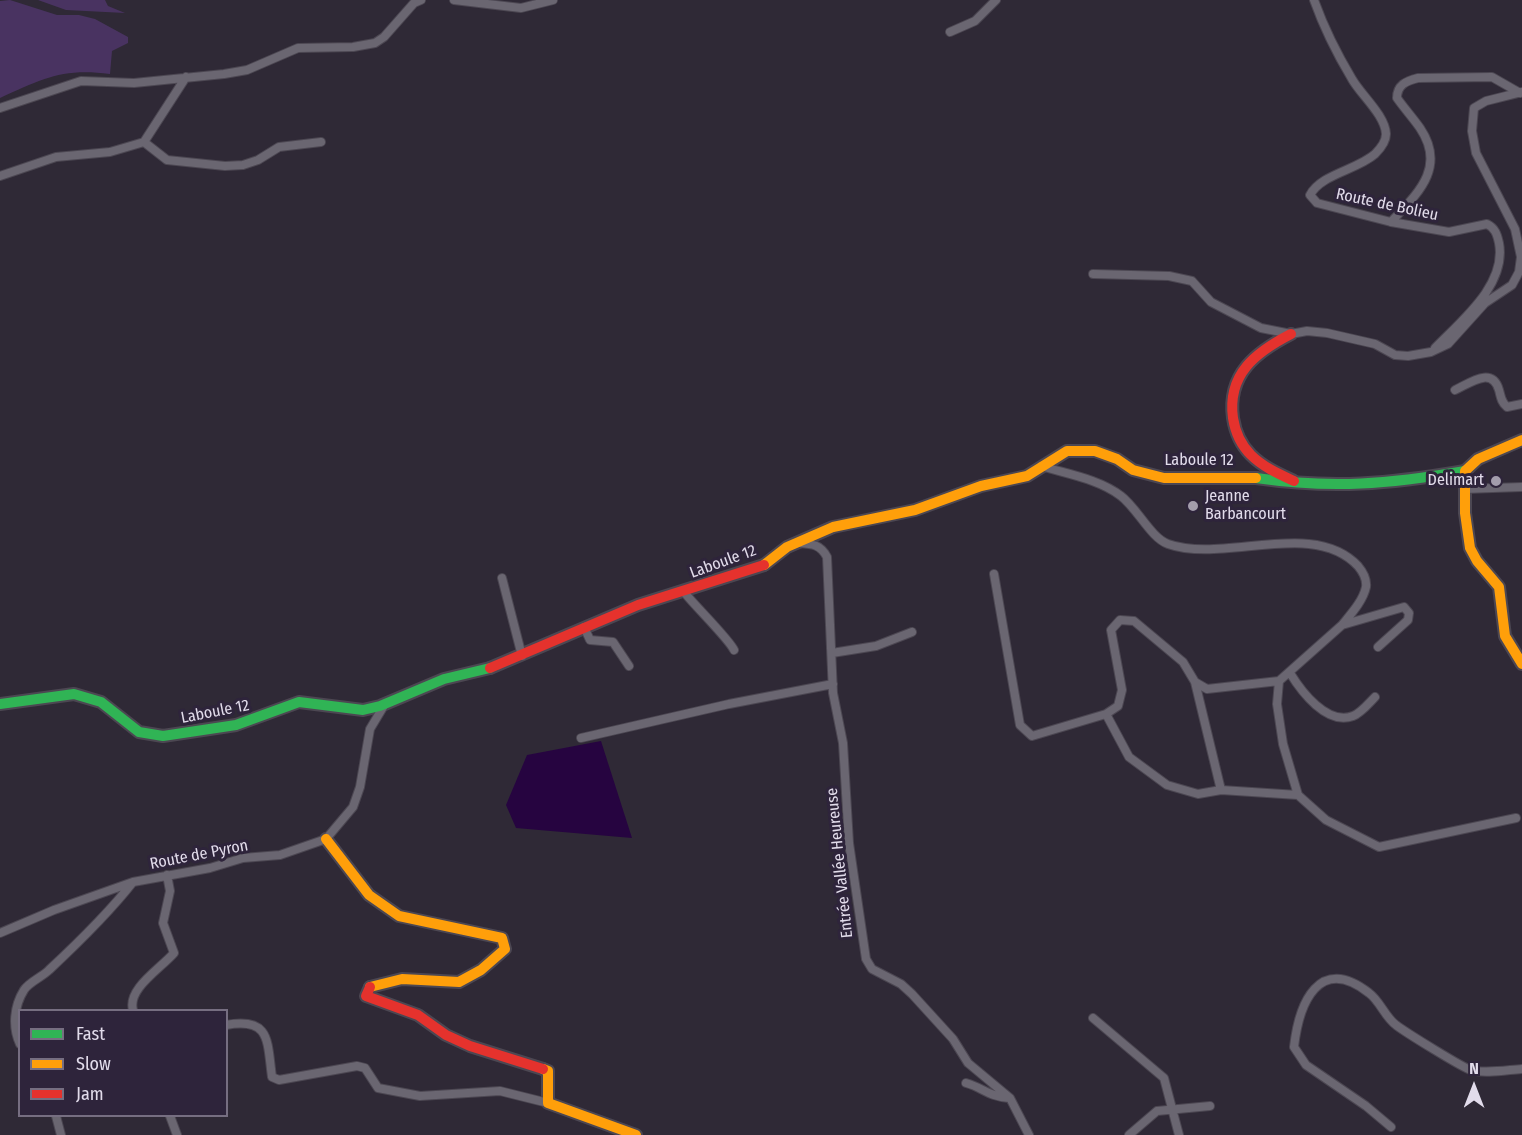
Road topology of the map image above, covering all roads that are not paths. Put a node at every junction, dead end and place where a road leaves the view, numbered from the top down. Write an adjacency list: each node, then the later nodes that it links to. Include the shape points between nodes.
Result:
1 (421, 0): 7 (street, via 375,42 353,47 298,48 247,70)
2 (454, 0): 3 (street, via 521,8)
3 (553, 0)
4 (996, 0): 6 (street, via 975,21)
5 (1314, 0): 13 (street, Route de Bolieu, via 1326,31 1384,125 1386,136 1383,146 1373,155 1315,185 1310,195 1317,203)
6 (950, 32)
7 (186, 77): 9 (street, via 134,83 81,81); 10 (street)
8 (1521, 92): 13 (street, via 1491,77 1418,78 1400,86 1396,98 1421,128 1431,162 1430,173 1418,193); 16 (street, via 1486,101 1474,108 1472,117 1476,153 1515,229 1521,257 1519,272 1512,285 1485,303 1448,344)
9 (0, 108)
10 (144, 142): 11 (street, via 166,160 225,166 258,160 279,147); 12 (street, via 110,152 56,157)
11 (321, 142)
12 (0, 176)
13 (1391, 222): 16 (street, Route de Bolieu, via 1449,232 1487,224 1497,235 1500,261 1495,277)
14 (1093, 274): 15 (street, via 1169,276 1192,281 1202,295 1234,316 1261,328)
15 (1291, 334): 16 (street, via 1327,333 1375,344 1395,355); 22 (street, via 1270,344 1239,370 1231,408 1236,432 1247,451)
16 (1431, 352)
17 (1455, 390): 18 (street, via 1491,377 1497,382 1502,403 1507,407)
18 (1522, 404)
19 (1522, 440): 21 (street, via 1478,459)
20 (1040, 466): 22 (street, Laboule 12, via 1067,451 1087,449 1117,459 1133,470 1164,478 1245,476); 25 (street, Laboule 12, via 1027,476 981,486 915,510 832,527); 29 (street, via 1088,480 1121,496 1158,538 1172,546 1233,549 1294,543 1344,556 1363,572 1366,584 1361,599)
21 (1465, 471): 22 (street, Laboule 12, via 1394,483); 24 (street)
22 (1299, 484)
23 (1522, 487): 24 (street)
24 (1464, 489): 36 (street, via 1470,548 1499,587 1505,636)
25 (796, 543): 28 (street, Laboule 12, via 761,567); 34 (street, Entrée Vallée Heureuse, via 814,544 827,557)
26 (994, 574): 46 (street, via 1020,725 1032,736)
27 (502, 578): 35 (street)
28 (684, 592): 30 (street, Laboule 12); 33 (street)
29 (1342, 625): 32 (street, via 1404,608 1409,613 1408,620); 38 (street)
30 (584, 627): 35 (street, Laboule 12); 37 (street, via 590,640 611,640)
31 (912, 632): 34 (street, via 876,646)
32 (1378, 647)
33 (734, 650)
34 (832, 653): 41 (street, Entrée Vallée Heureuse)
35 (522, 656): 44 (street, Laboule 12, via 480,672 444,679)
36 (1522, 664)
37 (629, 666)
38 (1290, 673): 39 (street); 42 (street, via 1318,707 1331,714 1354,716)
39 (1279, 681): 40 (street, via 1207,689); 50 (street, via 1277,704 1283,744)
40 (1195, 682): 46 (street, via 1183,662 1134,621 1120,620 1111,630 1122,690 1118,706); 49 (street)
41 (833, 684): 48 (street); 62 (street, Entrée Vallée Heureuse, via 843,743 849,843 866,959 872,969 912,994 953,1039 968,1064)
42 (1375, 698)
43 (0, 704): 45 (street, Laboule 12, via 75,694 100,702 139,732 163,736 236,725 299,702)
44 (385, 704): 45 (street, Laboule 12); 47 (street)
45 (363, 710): 47 (street)
46 (1106, 714): 49 (street, via 1129,757 1167,785 1198,794)
47 (372, 724): 52 (street, via 353,807)
48 (581, 738)
49 (1221, 790): 50 (street)
50 (1298, 795): 51 (street, via 1326,820 1379,847)
51 (1516, 818)
52 (326, 839): 53 (street, Route de Pyron, via 280,855 243,858); 63 (street, via 369,895 399,916 502,938 505,949 490,966 452,983 387,980 369,987 366,996 418,1016 470,1046 548,1071)
53 (166, 875): 54 (street, Route de Pyron); 56 (street, via 170,891 163,923 174,953 137,987)
54 (133, 882): 55 (street); 59 (street, Route de Pyron, via 108,915 25,988 16,1010)
55 (0, 933)
56 (132, 1007)
57 (1093, 1018): 65 (street, via 1164,1078)
58 (228, 1025): 63 (street, via 247,1022 259,1026 264,1032 272,1077 279,1080 357,1066 365,1068 378,1088 420,1096 500,1091)
59 (18, 1040)
60 (1522, 1069): 68 (street, via 1471,1070 1396,1026 1371,994 1328,978 1301,1008 1294,1047 1306,1065)
61 (966, 1083): 62 (street, via 978,1086 991,1097)
62 (1010, 1098): 72 (street, Entrée Vallée Heureuse)
63 (548, 1103): 71 (street)
64 (1210, 1106): 65 (street)
65 (1171, 1108): 73 (street, via 1157,1111); 74 (street)
66 (56, 1117): 69 (street)
67 (170, 1117): 70 (street)
68 (1390, 1127)
69 (61, 1135)
70 (177, 1135)
71 (636, 1135)
72 (1029, 1135)
73 (1129, 1135)
74 (1179, 1135)

